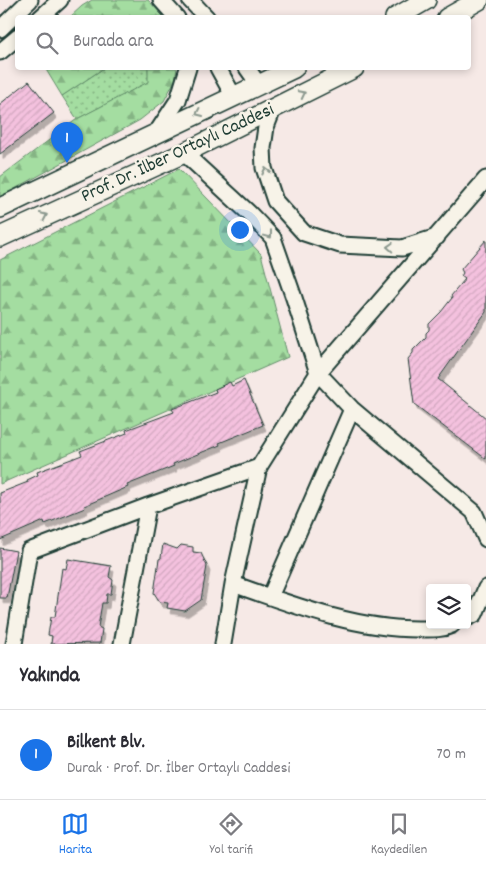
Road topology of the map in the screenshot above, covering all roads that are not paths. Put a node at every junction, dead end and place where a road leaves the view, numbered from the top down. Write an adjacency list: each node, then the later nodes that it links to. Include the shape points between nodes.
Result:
1 (30, 0): 12 (street)
2 (60, 0): 7 (street)
3 (161, 0): 8 (street)
4 (190, 0): 9 (street)
5 (426, 0): 10 (street)
6 (478, 0): 11 (street)
7 (43, 15)
8 (174, 15)
9 (204, 15)
10 (399, 15)
11 (452, 15)
12 (0, 28)
13 (15, 40): 14 (street)
14 (0, 52)
15 (187, 70): 24 (street, via 178,100)
16 (219, 70): 21 (street)
17 (248, 70): 20 (street)
18 (290, 70): 20 (street, Prof. Dr. İlber Ortaylı Caddesi)
19 (350, 70): 22 (street, Prof. Dr. İlber Ortaylı Caddesi, one-way to 19)
20 (259, 85): 21 (street, Prof. Dr. İlber Ortaylı Caddesi); 22 (street)
21 (234, 97): 23 (street); 24 (street, Prof. Dr. İlber Ortaylı Caddesi, one-way to 24)
22 (273, 108): 23 (street, Prof. Dr. İlber Ortaylı Caddesi); 29 (street, one-way to 22, via 402,248 340,245 304,232 275,201 264,168 266,127)
23 (248, 121): 25 (street, Prof. Dr. İlber Ortaylı Caddesi)
24 (157, 132): 27 (street, Prof. Dr. İlber Ortaylı Caddesi)
25 (184, 153): 28 (street, Prof. Dr. İlber Ortaylı Caddesi, one-way to 25); 30 (street, one-way to 30, via 273,238)
26 (486, 180): 29 (street)
27 (0, 208)
28 (0, 237)
29 (437, 237): 30 (street)
30 (318, 373): 31 (street); 32 (street)
31 (352, 409): 34 (street, via 474,512); 37 (street)
32 (259, 467): 33 (street); 35 (street)
33 (148, 506): 40 (street, via 29,551); 41 (street)
34 (486, 539)
35 (233, 584): 37 (street); 42 (street)
36 (486, 588): 38 (street, via 475,614)
37 (270, 597): 39 (street, via 320,614 397,629)
38 (471, 616)
39 (426, 629)
40 (14, 644)
41 (122, 644)
42 (223, 644)

